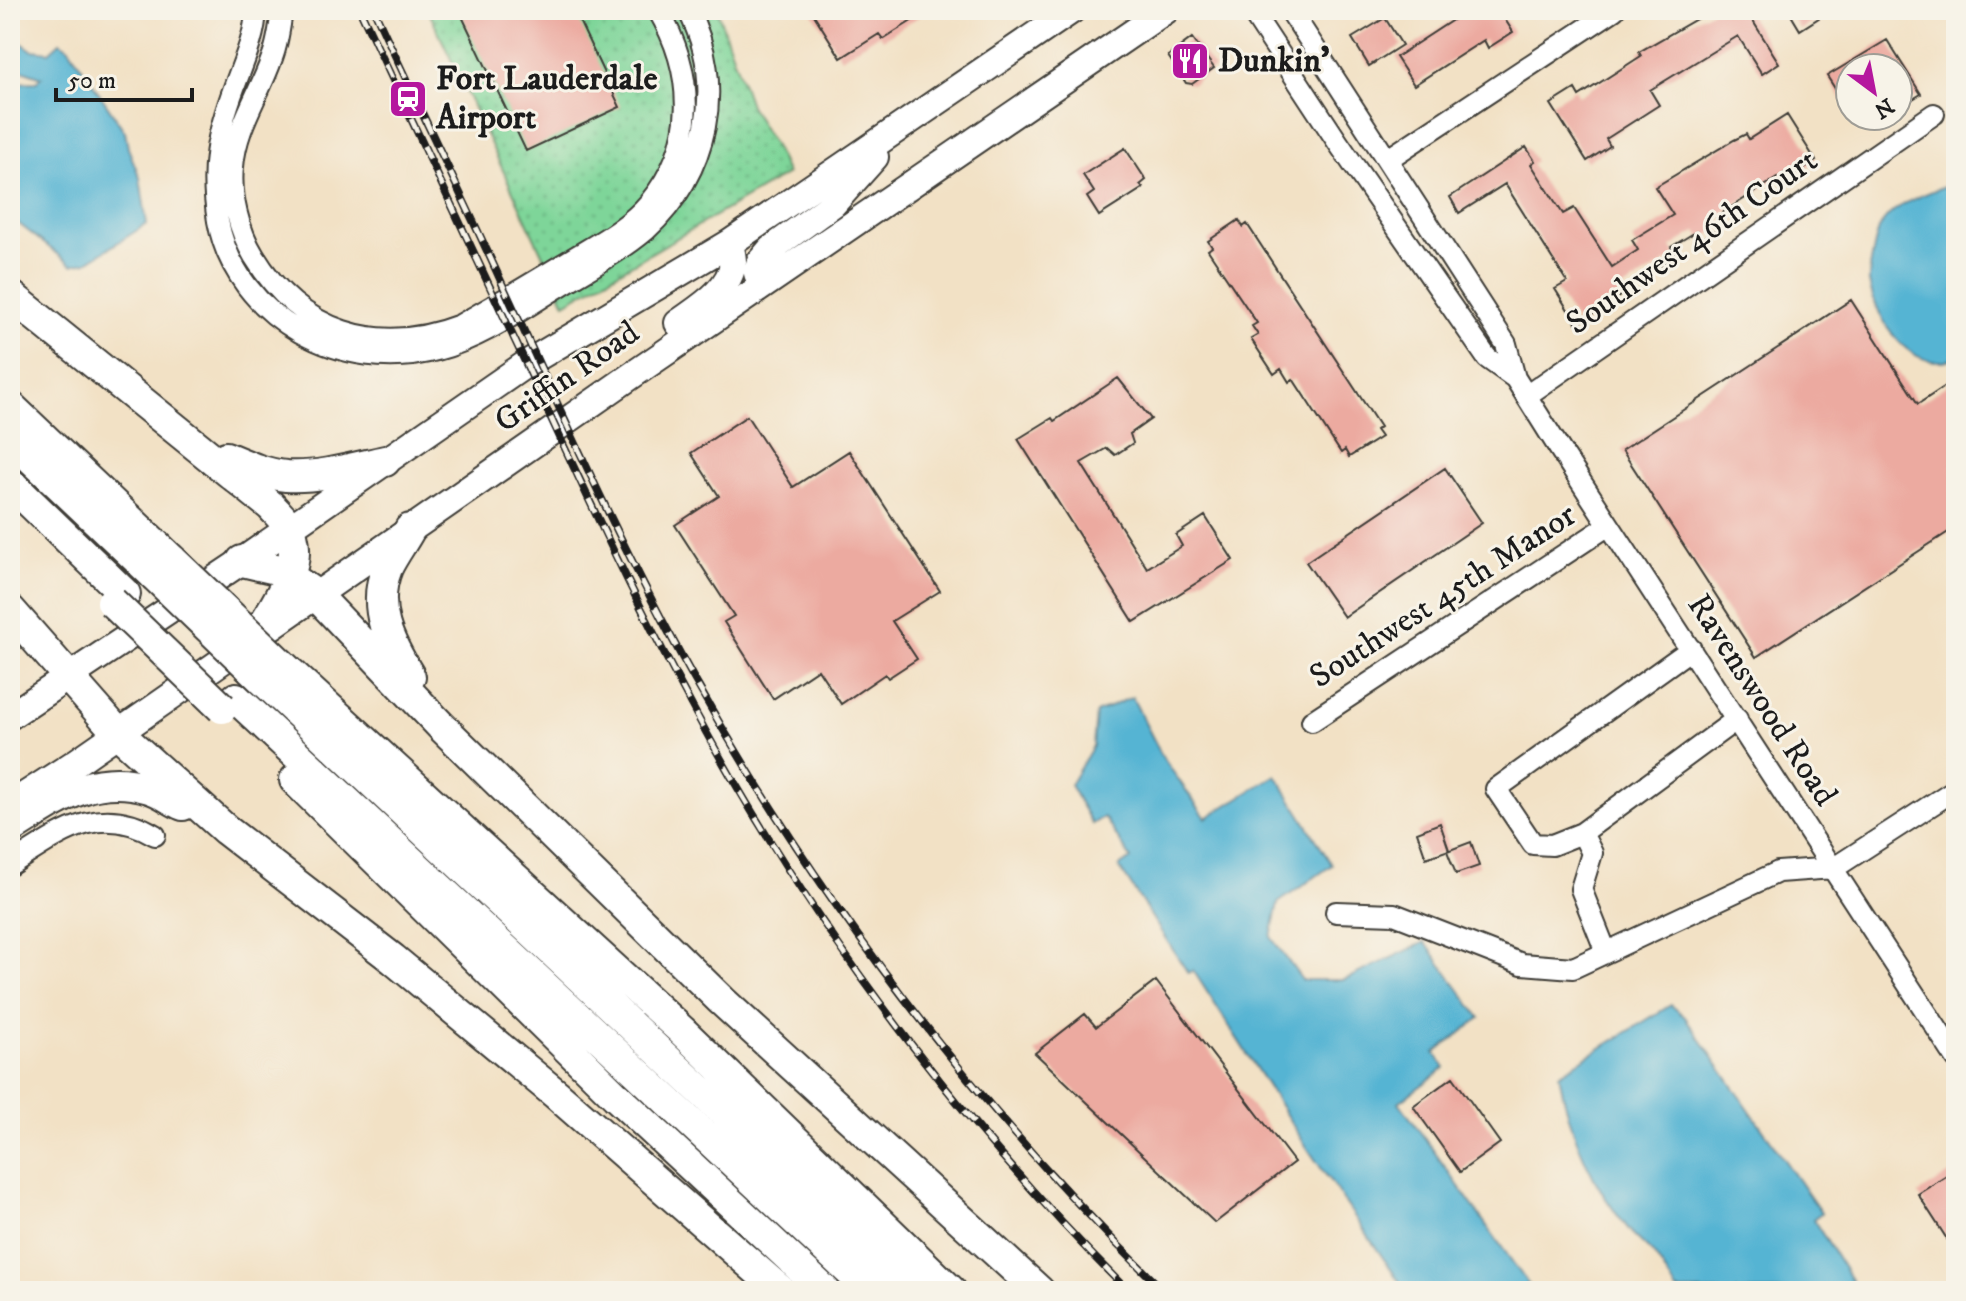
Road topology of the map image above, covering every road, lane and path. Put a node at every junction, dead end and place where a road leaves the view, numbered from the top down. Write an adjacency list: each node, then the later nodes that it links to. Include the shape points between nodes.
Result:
1 (256, 10): 4 (street, via 252,41 215,147 214,184 225,244 245,281 276,317 313,339 377,358 415,355 474,337 623,248 663,212 690,175 707,118 705,59)
2 (282, 10): 3 (street, via 272,58 236,144 232,171 243,234 270,279 306,313 347,333 394,339 437,334 460,325 613,234 649,203 675,160 686,116 683,65)
3 (658, 10)
4 (688, 10)
5 (1072, 10): 11 (main road, Griffin Road)
6 (1166, 10): 14 (main road, Griffin Road)
7 (1251, 10): 17 (street, Ravenswood Road, via 1487,358)
8 (1290, 10): 12 (street, Ravenswood Road)
9 (1614, 10): 12 (street)
10 (1934, 114): 18 (street, Southwest 46th Court)
11 (901, 127): 13 (main road, Griffin Road); 14 (main road, via 833,204 771,249 757,273)
12 (1388, 159): 17 (street, Ravenswood Road, via 1506,344)
13 (730, 243): 16 (main road, via 733,264 726,282 647,345); 22 (main road, Griffin Road, via 536,358)
14 (762, 286): 16 (main road, Griffin Road)
15 (10, 295): 21 (highway)
16 (631, 376): 27 (main road, Griffin Road)
17 (1515, 378): 18 (street, Ravenswood Road)
18 (1526, 396): 25 (street, Ravenswood Road)
19 (10, 406): 29 (highway)
20 (10, 438): 29 (highway)
21 (198, 446): 22 (highway, via 285,476); 26 (highway)
22 (385, 461): 26 (main road, Griffin Road)
23 (10, 483): 32 (highway)
24 (10, 508): 32 (highway)
25 (1609, 525): 35 (street, Ravenswood Road); 41 (street, Southwest 45th Manor)
26 (289, 527): 28 (main road, Griffin Road); 30 (highway)
27 (410, 529): 31 (main road, Griffin Road); 42 (highway, via 387,569 381,596 383,625)
28 (242, 561): 30 (highway); 37 (main road, Griffin Road)
29 (164, 569): 36 (highway, bridge)
30 (290, 576): 31 (highway); 34 (highway)
31 (316, 595): 34 (main road, Griffin Road); 42 (highway)
32 (119, 598): 38 (highway, bridge)
33 (10, 610): 37 (highway)
34 (256, 636): 43 (main road, Griffin Road)
35 (1691, 649): 40 (street, Ravenswood Road); 48 (street, via 1496,789 1533,844 1552,845)
36 (272, 672): 58 (highway); 59 (highway, via 681,1030)
37 (67, 675): 39 (main road, Griffin Road); 43 (highway)
38 (229, 703): 56 (highway, via 616,1096); 57 (highway)
39 (10, 716)
40 (1737, 719): 48 (street); 51 (street, Ravenswood Road)
41 (1312, 721)
42 (441, 726): 60 (highway, via 722,1001)
43 (118, 733): 45 (main road, Griffin Road); 46 (highway)
44 (1956, 789): 51 (street)
45 (10, 805)
46 (205, 810): 47 (highway, via 179,804 154,788 95,783 67,793); 55 (highway, via 556,1094)
47 (10, 829)
48 (1582, 833): 53 (street, via 1592,853 1581,889)
49 (155, 835): 50 (street, via 127,821 96,820)
50 (10, 865)
51 (1834, 868): 53 (street, via 1778,872); 54 (street, Ravenswood Road)
52 (1336, 912): 53 (street, via 1394,914 1522,964 1573,968)
53 (1606, 952)
54 (1956, 1058)
55 (781, 1291)
56 (825, 1291)
57 (871, 1291)
58 (914, 1291)
59 (951, 1291)
60 (1039, 1291)

